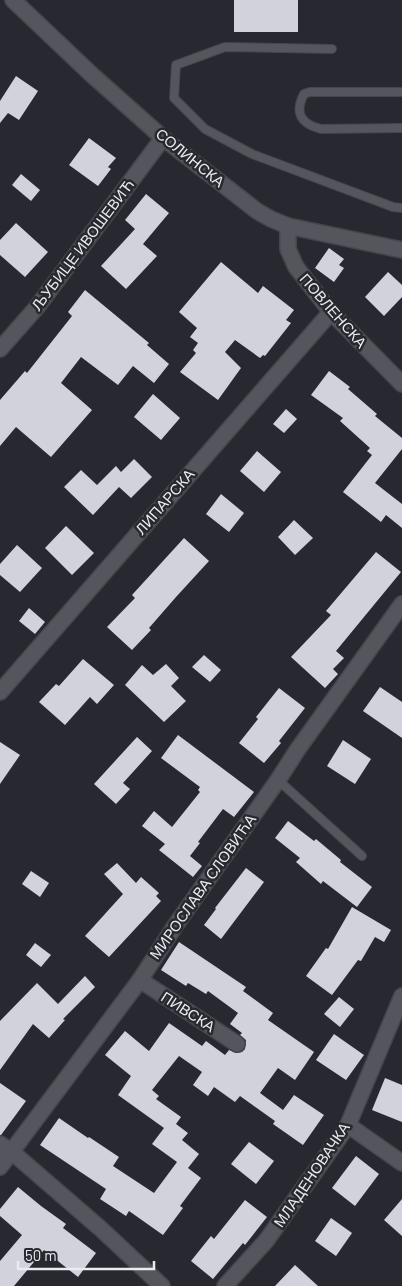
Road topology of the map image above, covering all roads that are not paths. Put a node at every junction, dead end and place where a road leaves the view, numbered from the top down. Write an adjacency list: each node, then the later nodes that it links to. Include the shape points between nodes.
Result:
1 (14, 0): 5 (street, СОЛИНСКА)
2 (332, 49): 6 (lane, via 225,46 176,65 174,98 205,129 252,154)
3 (402, 92): 4 (lane, via 310,92 304,94 300,111 303,121 320,129)
4 (402, 128)
5 (163, 138): 7 (street, СОЛИНСКА, via 257,211); 10 (street, ЉУБИЦЕ ИВОШЕВИЋ, via 37,307)
6 (402, 208)
7 (288, 226): 8 (street, СОЛИНСКА); 9 (street, ПОВЛЕНСКА, via 288,249 296,267)
8 (402, 250)
9 (331, 312): 11 (street, ПОВЛЕНСКА); 13 (street, ЛИПАРСКА)
10 (0, 349)
11 (402, 384)
12 (402, 604): 14 (street, МИРОСЛАВА СЛОВИЋА)
13 (0, 692)
14 (278, 780): 15 (lane); 16 (street, МИРОСЛАВА СЛОВИЋА)
15 (362, 856)
16 (140, 980): 18 (street, ПИВСКА); 20 (street, МИРОСЛАВА СЛОВИЋА)
17 (402, 996): 19 (street, МЛАДЕНОВАЧКА)
18 (237, 1044)
19 (348, 1124): 21 (street); 24 (street, МЛАДЕНОВАЧКА, via 266,1241)
20 (6, 1148): 22 (street, МИРОСЛАВА СЛОВИЋА); 23 (street)
21 (402, 1163)
22 (0, 1167)
23 (162, 1286)
24 (225, 1286)

